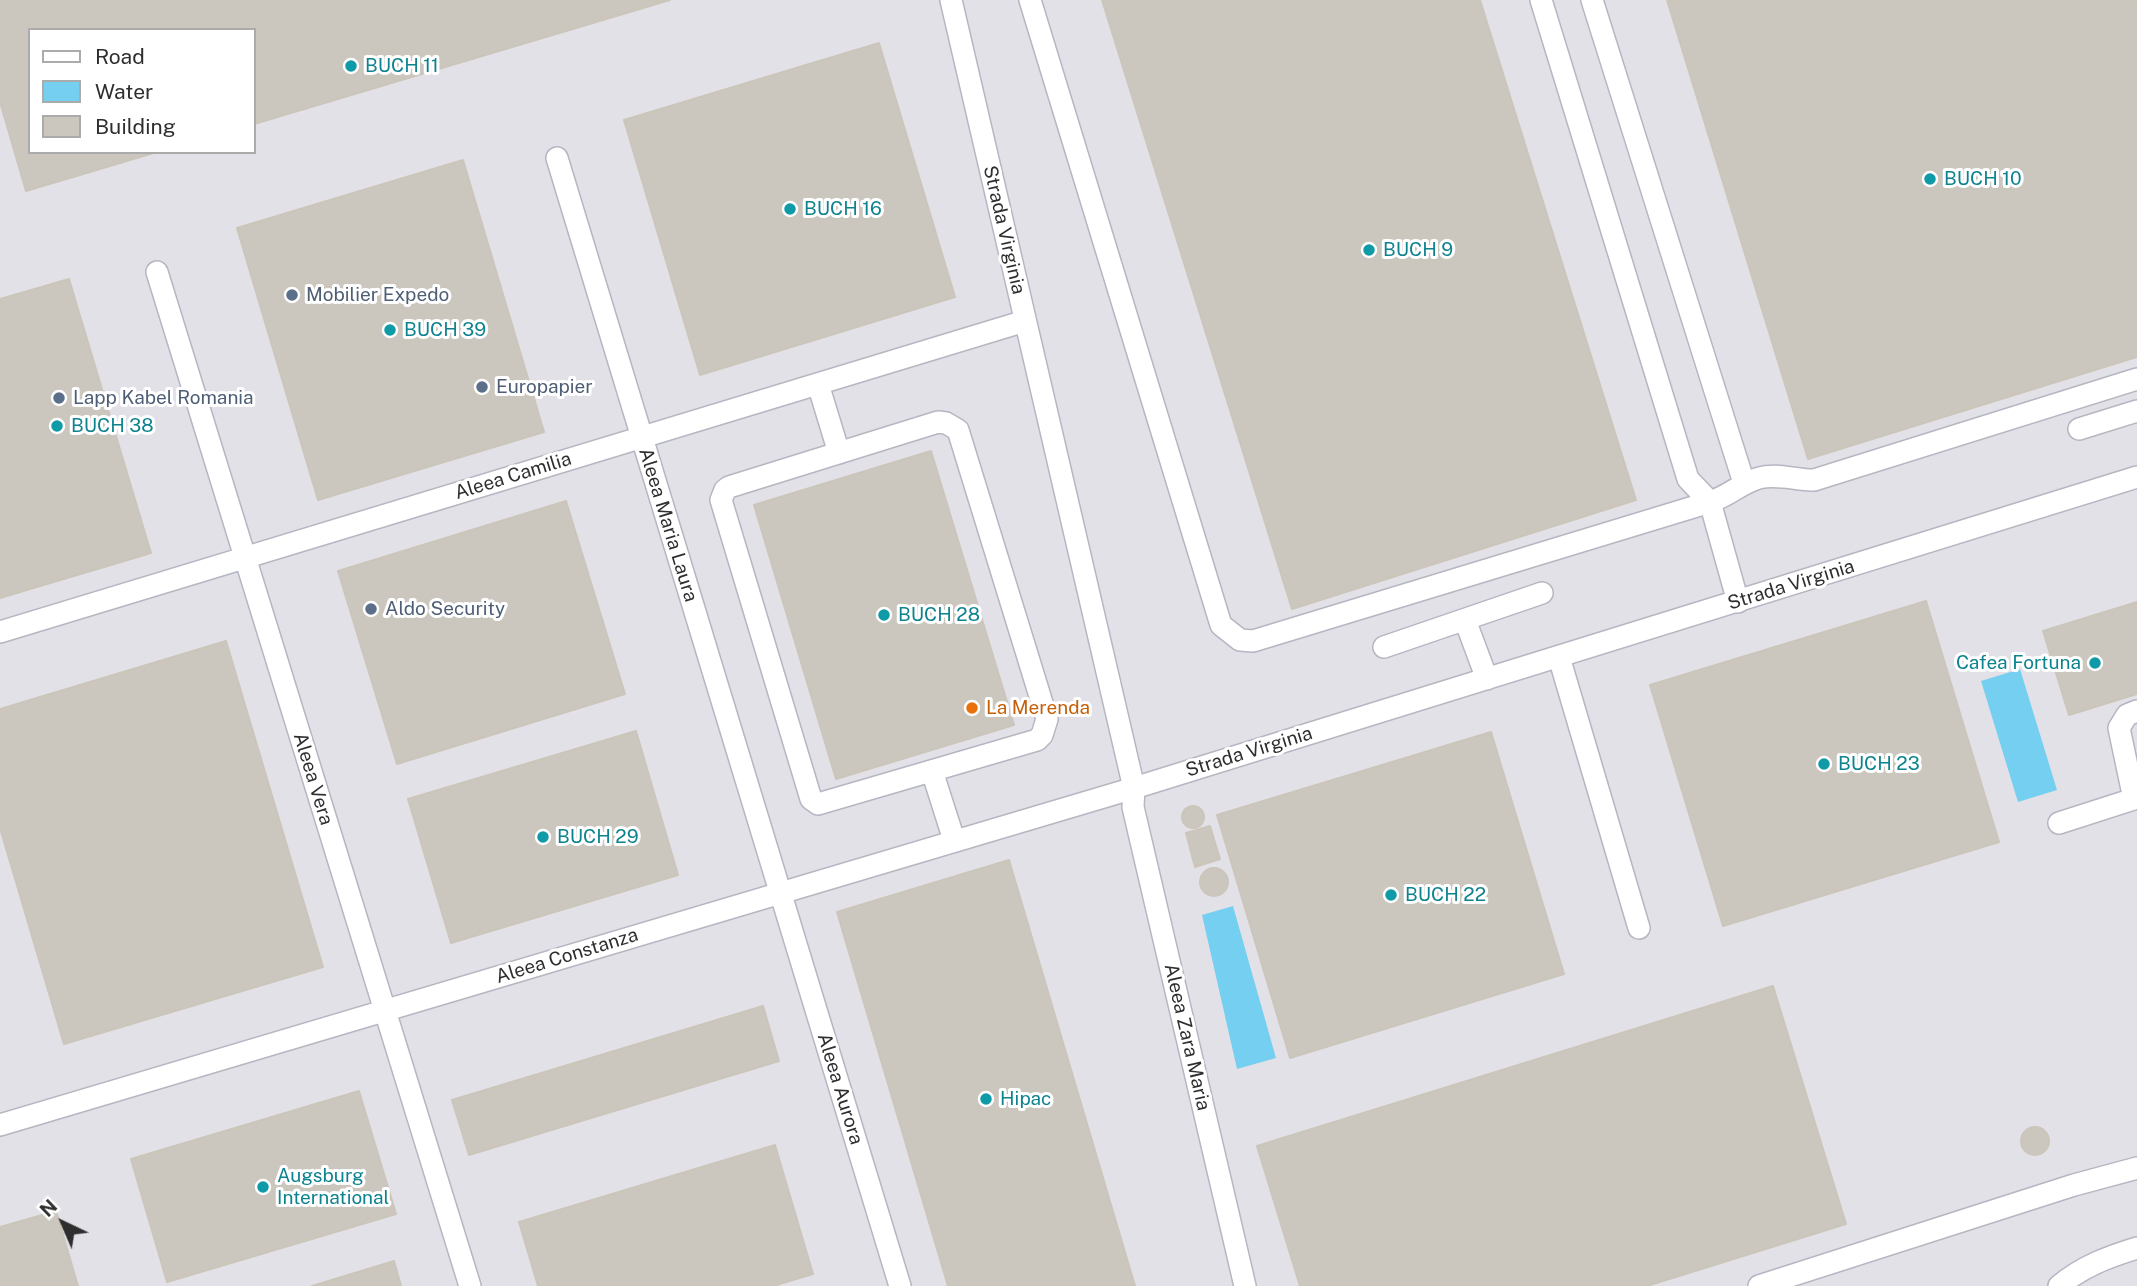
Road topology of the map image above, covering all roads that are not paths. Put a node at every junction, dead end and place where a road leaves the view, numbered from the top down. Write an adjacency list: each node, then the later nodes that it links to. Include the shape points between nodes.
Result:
1 (951, 0): 7 (street, Strada Virginia)
2 (1030, 0): 16 (street, via 1221,625 1229,633 1253,641)
3 (1541, 0): 16 (street, via 1688,479)
4 (1592, 0): 15 (street)
5 (557, 158): 12 (street, Aleea Maria Laura)
6 (157, 272): 17 (street, Aleea Vera)
7 (1026, 321): 9 (street, Aleea Camilia); 27 (street, Strada Virginia)
8 (2137, 379): 15 (street, via 1814,480 1775,476)
9 (818, 384): 12 (street, Aleea Camilia); 13 (street)
10 (2137, 411): 11 (street)
11 (2080, 429)
12 (642, 437): 17 (street, Aleea Camilia); 31 (street, Aleea Maria Laura)
13 (839, 453): 26 (street, via 938,422 958,430 1047,719 1037,740); 26 (street, via 729,487 721,500 811,799 823,804)
14 (2137, 477): 19 (street, Strada Virginia)
15 (1744, 483): 16 (street)
16 (1710, 502): 19 (street)
17 (245, 558): 21 (street, Aleea Camilia); 33 (street, Aleea Vera)
18 (1542, 593): 20 (street)
19 (1738, 602): 23 (street, Strada Virginia)
20 (1465, 620): 22 (street); 24 (street)
21 (0, 632)
22 (1384, 647)
23 (1559, 657): 24 (street, Strada Virginia); 32 (street)
24 (1488, 679): 27 (street, Strada Virginia)
25 (2137, 711): 28 (street, via 2127,715 2119,728)
26 (932, 771): 30 (street)
27 (1134, 788): 30 (street, Aleea Constanza); 39 (street, Aleea Zara Maria, via 1133,807)
28 (2136, 798): 29 (street)
29 (2059, 823)
30 (954, 841): 31 (street, Aleea Constanza)
31 (780, 892): 33 (street, Aleea Constanza); 38 (street, Aleea Aurora)
32 (1639, 928)
33 (385, 1010): 34 (street, Aleea Constanza); 37 (street, Aleea Vera)
34 (0, 1125)
35 (2137, 1168): 40 (street)
36 (2137, 1248): 41 (street, via 2099,1260)
37 (470, 1286)
38 (900, 1286)
39 (1245, 1286)
40 (1759, 1286)
41 (2059, 1286)

